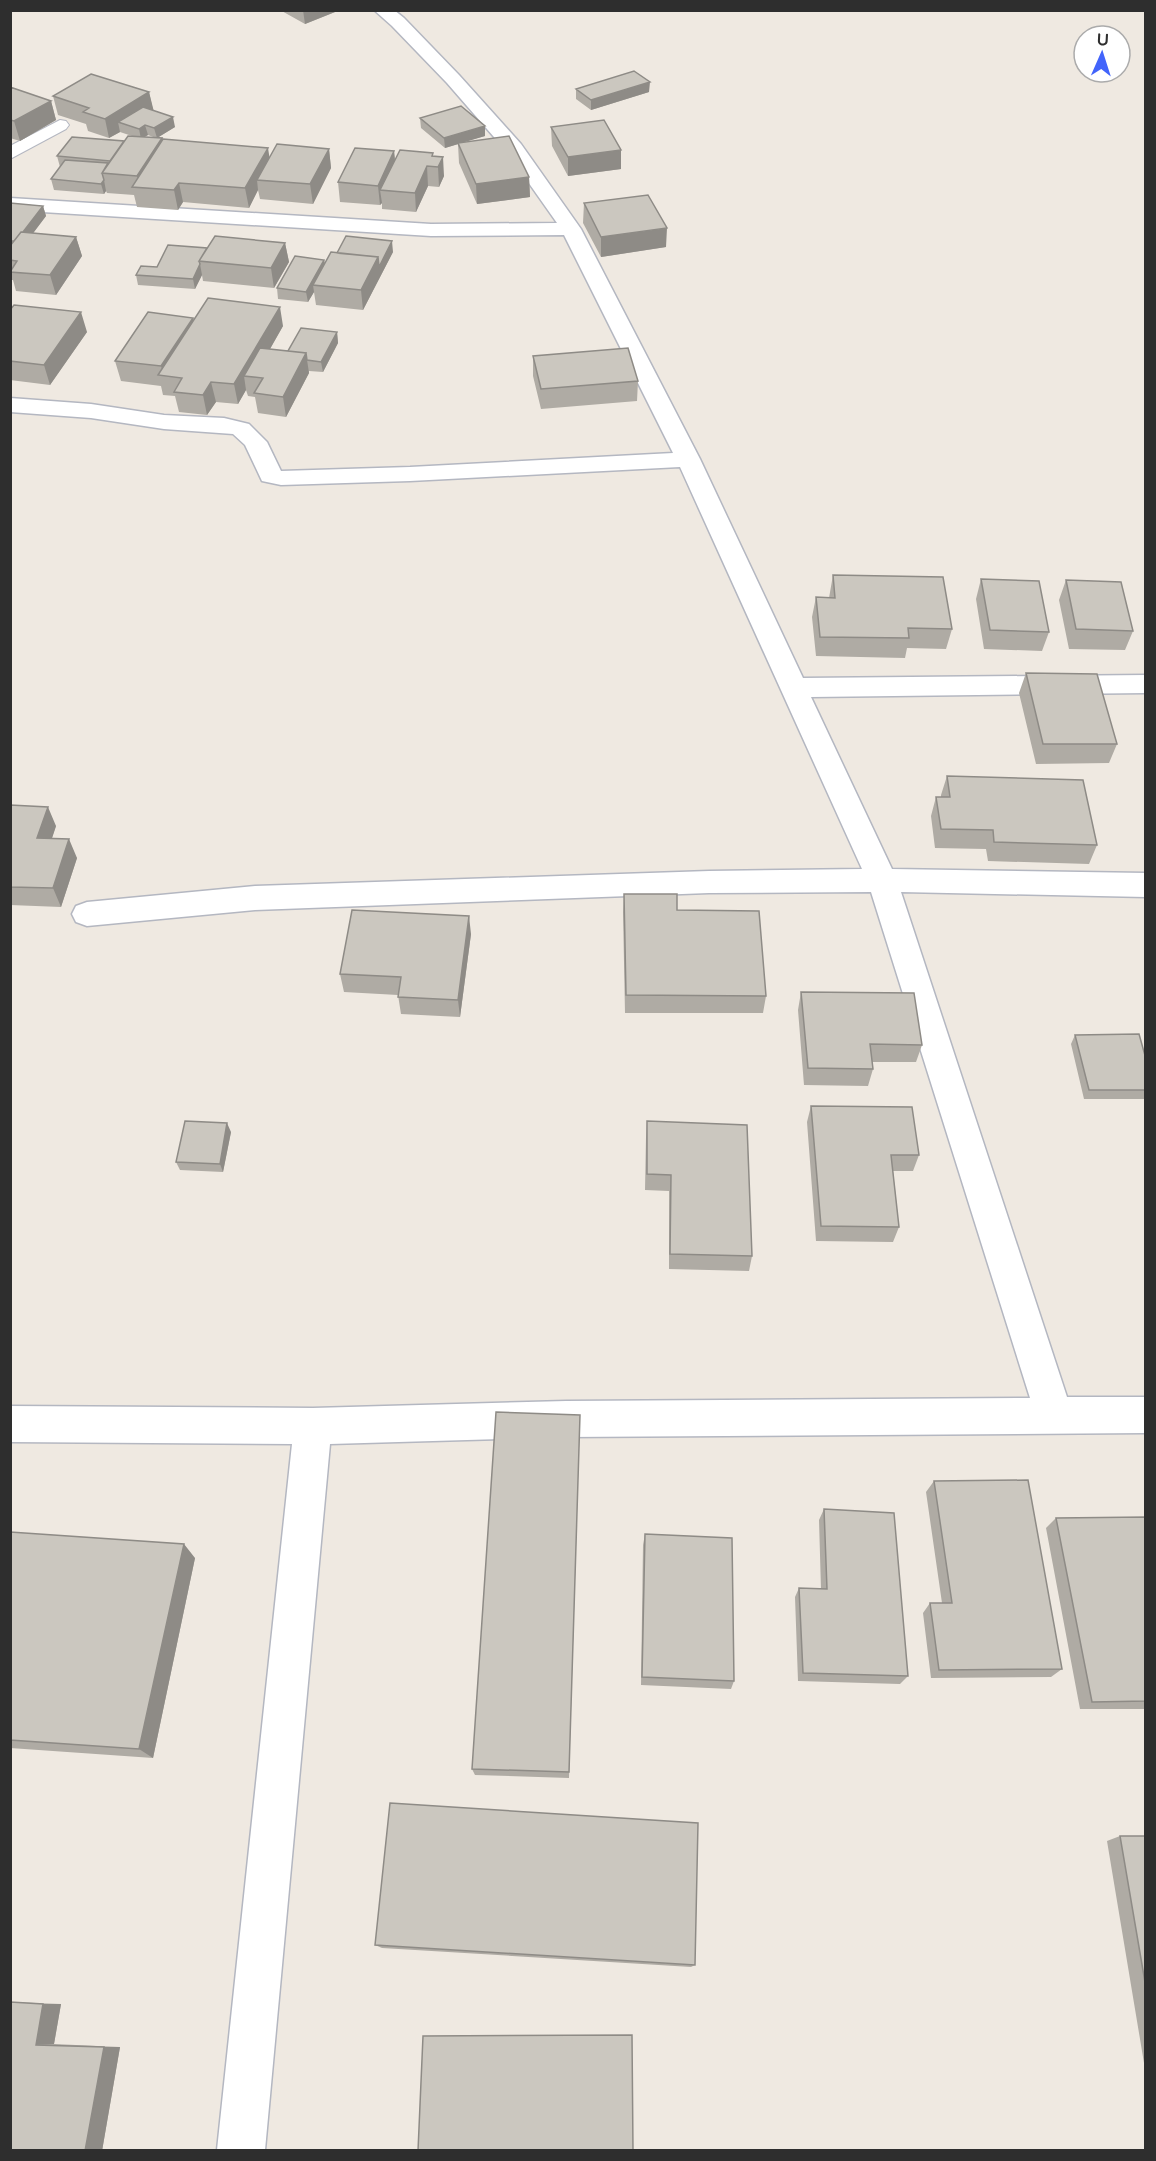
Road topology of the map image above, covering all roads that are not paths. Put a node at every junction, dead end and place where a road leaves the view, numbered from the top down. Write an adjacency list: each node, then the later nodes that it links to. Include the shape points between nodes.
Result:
1 (382, 10): 5 (street, via 453,79 514,148)
2 (60, 125): 3 (lane)
3 (10, 154)
4 (10, 204): 5 (street, via 431,230)
5 (571, 229): 7 (street)
6 (10, 405): 7 (street, via 241,429 255,442 271,476 281,478)
7 (688, 459): 9 (street)
8 (1146, 684): 9 (street)
9 (794, 688): 10 (street)
10 (882, 880): 11 (street); 12 (street, via 290,897); 14 (street)
11 (1146, 885)
12 (87, 914)
13 (1146, 1415): 14 (street)
14 (1055, 1417): 16 (street, via 566,1419)
15 (10, 1424): 16 (street)
16 (314, 1426): 17 (street)
17 (241, 2151)

